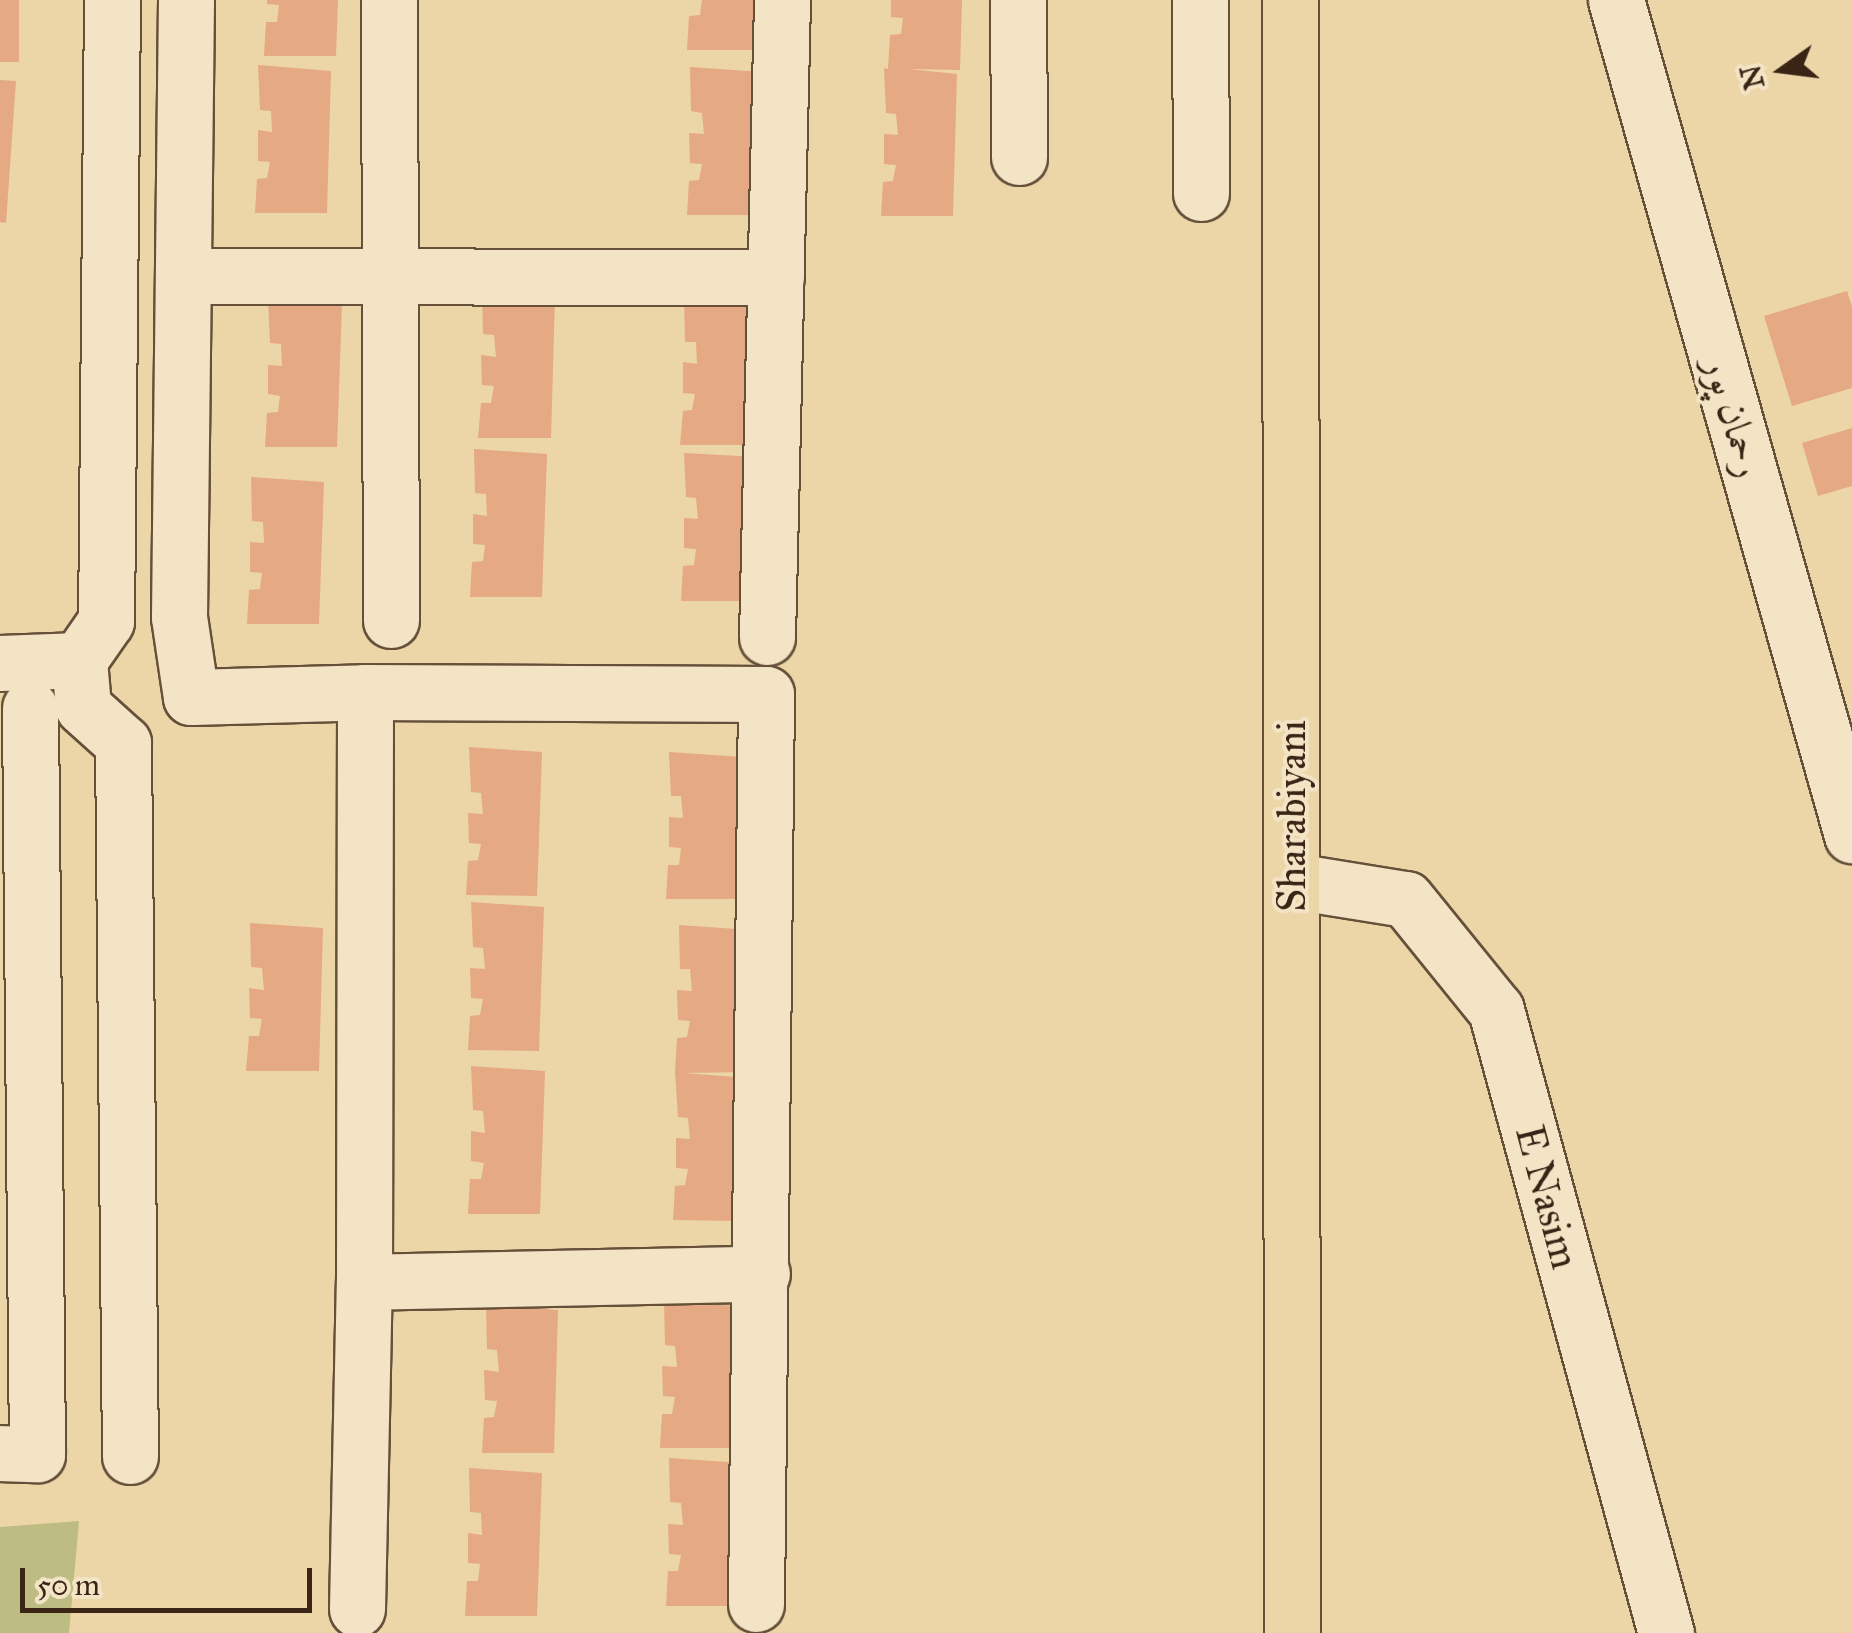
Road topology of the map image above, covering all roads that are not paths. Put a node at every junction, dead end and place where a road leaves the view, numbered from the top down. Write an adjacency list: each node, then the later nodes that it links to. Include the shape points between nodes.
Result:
1 (112, 0): 18 (street, via 106,621)
2 (186, 0): 11 (street)
3 (389, 0): 13 (street)
4 (782, 0): 12 (street)
5 (1018, 0): 9 (street)
6 (1200, 0): 10 (street)
7 (1290, 0): 20 (main road, Sharabiyani)
8 (1616, 0): 19 (street, رحمان پور)
9 (1019, 157)
10 (1201, 193)
11 (184, 276): 13 (street); 17 (street, via 179,617 191,697)
12 (776, 276): 13 (street); 15 (street)
13 (390, 278): 14 (street)
14 (391, 620)
15 (767, 637)
16 (0, 662): 18 (street)
17 (365, 692): 21 (street, via 766,694); 22 (street)
18 (48, 696): 23 (street, via 37,1454); 24 (street, via 123,743)
19 (1852, 835)
20 (1292, 881): 27 (main road, Sharabiyani); 28 (street, E Nasim, via 1406,899 1496,1010)
21 (762, 1274): 22 (street); 25 (street)
22 (364, 1282): 26 (street)
23 (0, 1453)
24 (130, 1456)
25 (756, 1604)
26 (356, 1609)
27 (1292, 1633)
28 (1666, 1633)

